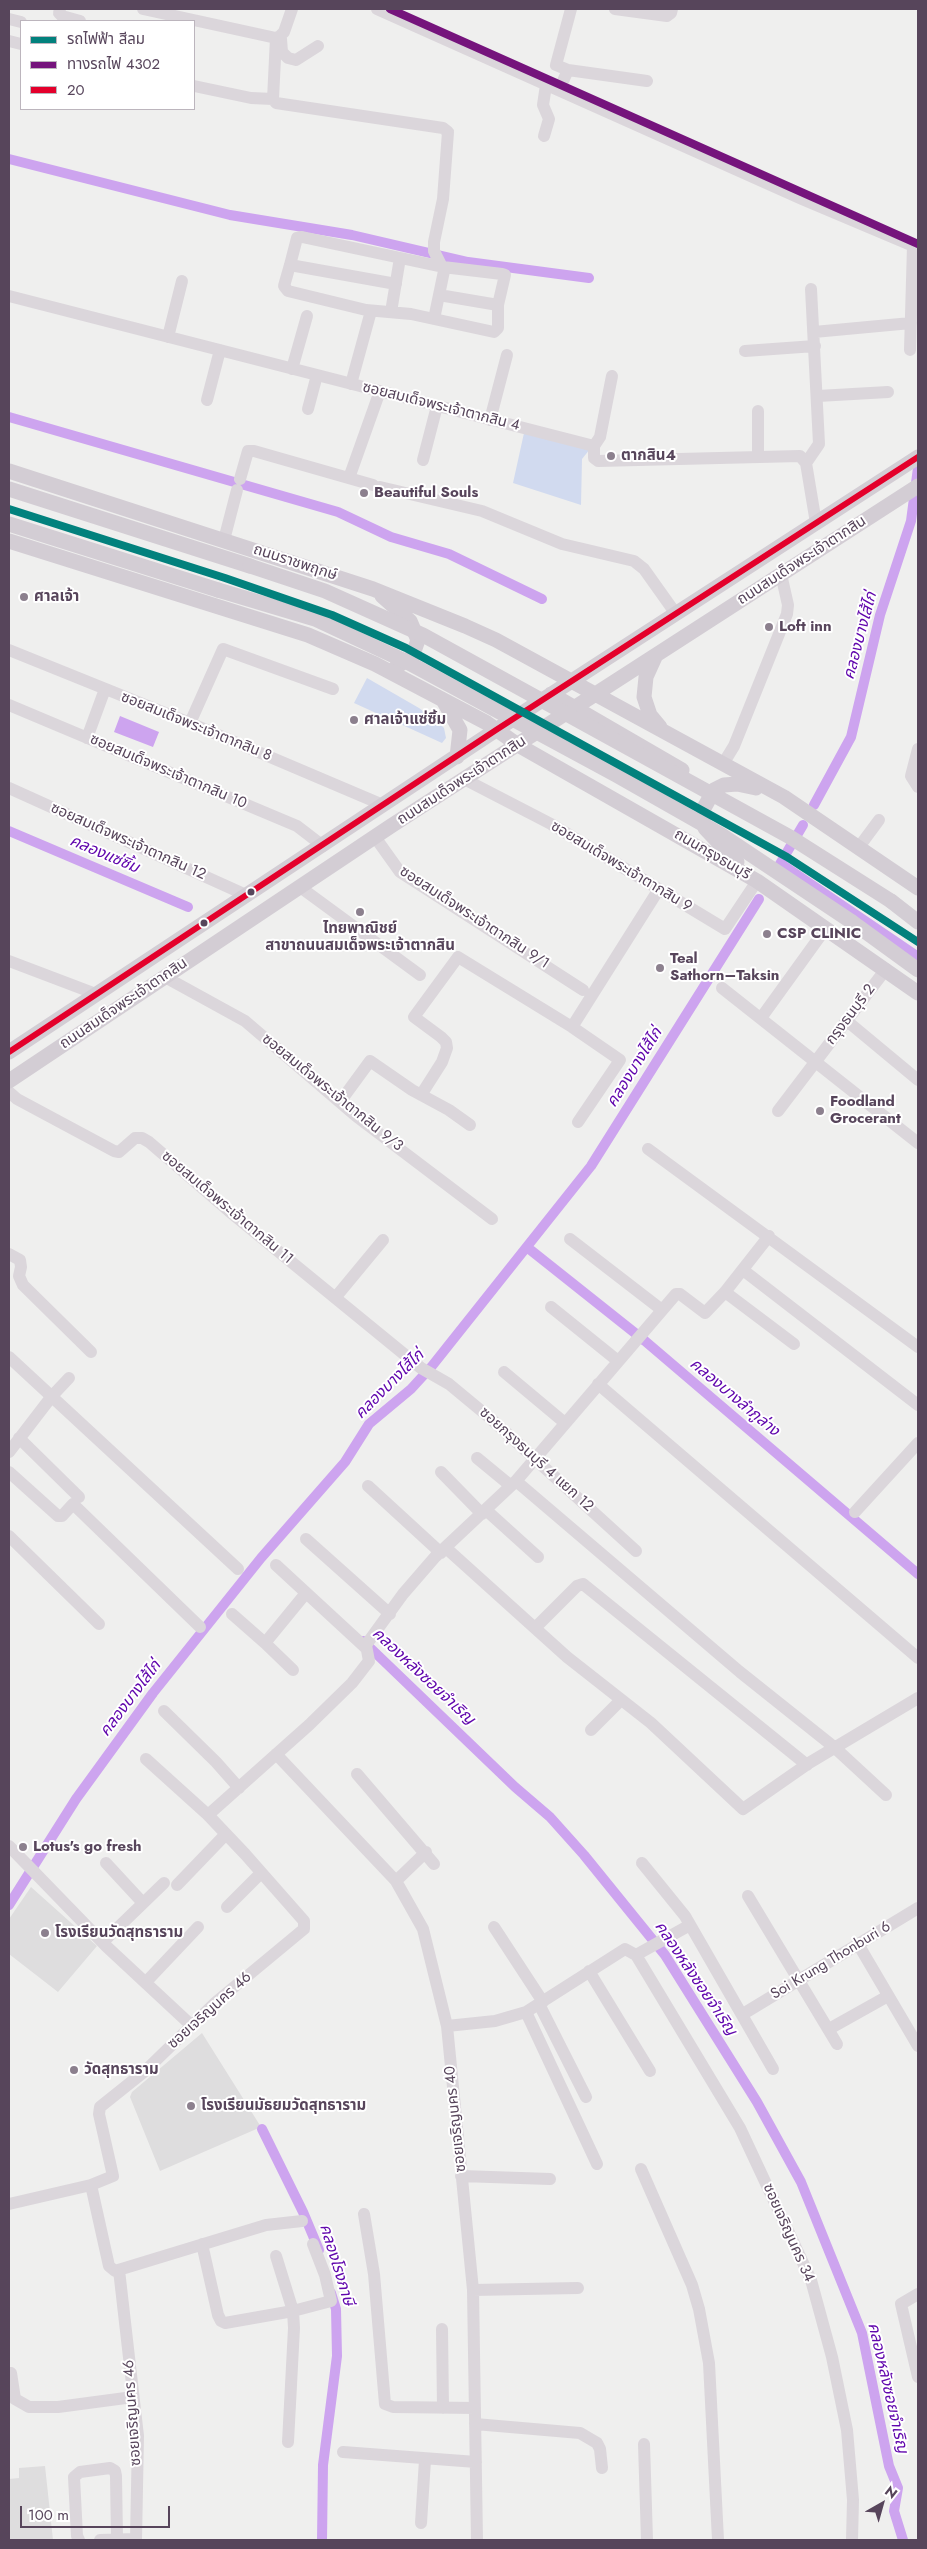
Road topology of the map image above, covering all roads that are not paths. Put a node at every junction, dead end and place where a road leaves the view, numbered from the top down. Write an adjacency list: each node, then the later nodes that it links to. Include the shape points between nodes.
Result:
1 (143, 9): 7 (street)
2 (292, 9): 10 (street, via 284,32)
3 (377, 9): 14 (street)
4 (571, 9): 12 (street, via 556,65)
5 (615, 9): 6 (street, via 667,16)
6 (672, 9)
7 (198, 15): 10 (street)
8 (64, 16): 9 (street)
9 (77, 20)
10 (278, 37): 11 (street, via 282,52 296,60); 17 (street)
11 (318, 46)
12 (568, 70): 13 (street); 16 (street)
13 (647, 81)
14 (546, 85): 16 (street); 18 (street, via 543,105 549,118)
15 (195, 86): 17 (street, via 251,98)
16 (559, 90): 19 (street)
17 (273, 99): 21 (street, via 276,103 446,130 446,176)
18 (544, 136)
19 (916, 247): 33 (street)
20 (400, 258): 21 (street); 22 (street, via 302,237 297,238); 24 (street)
21 (438, 258): 26 (street, via 444,271); 28 (street, via 505,275)
22 (290, 264): 24 (street); 29 (street, via 284,286 288,290)
23 (182, 281): 35 (street)
24 (396, 284): 30 (street)
25 (811, 289): 34 (street)
26 (439, 295): 28 (street); 32 (street)
27 (9, 296): 35 (street, ซอยสมเด็จพระเจ้าตากสิน 4)
28 (498, 305): 32 (street, via 498,328 494,332)
29 (371, 311): 30 (street); 44 (street)
30 (391, 312): 32 (street)
31 (307, 316): 41 (street)
32 (434, 319)
33 (911, 323): 34 (street); 38 (street)
34 (814, 332): 36 (street)
35 (168, 337): 37 (street, ซอยสมเด็จพระเจ้าตากสิน 4)
36 (814, 346): 39 (street); 47 (street)
37 (220, 350): 41 (street, ซอยสมเด็จพระเจ้าตากสิน 4); 48 (street)
38 (910, 350)
39 (745, 351)
40 (507, 355): 52 (street)
41 (292, 369): 42 (street, ซอยสมเด็จพระเจ้าตากสิน 4)
42 (318, 375): 44 (street, ซอยสมเด็จพระเจ้าตากสิน 4); 50 (street)
43 (612, 376): 53 (street, via 600,437)
44 (351, 384): 45 (street, ซอยสมเด็จพระเจ้าตากสิน 4)
45 (380, 391): 49 (street, ซอยสมเด็จพระเจ้าตากสิน 4); 59 (street)
46 (888, 392): 47 (street)
47 (818, 396): 57 (street, via 819,444)
48 (207, 400)
49 (437, 406): 52 (street, ซอยสมเด็จพระเจ้าตากสิน 4); 55 (street)
50 (308, 409)
51 (758, 411): 54 (street)
52 (490, 420): 53 (street, ซอยสมเด็จพระเจ้าตากสิน 4)
53 (594, 446): 54 (street, via 594,458 598,462)
54 (758, 457): 57 (street, via 800,456)
55 (423, 460)
56 (914, 460): 62 (main road, ถนนสมเด็จพระเจ้าตากสิน)
57 (806, 463): 62 (street)
58 (9, 471): 64 (main road, ถนนราชพฤกษ์)
59 (350, 478): 64 (street, via 248,451); 68 (street, via 482,511 562,544 634,561)
60 (918, 486): 66 (main road, ถนนสมเด็จพระเจ้าตากสิน)
61 (9, 490): 77 (main road, ถนนราชพฤกษ์, bridge, via 326,591 424,635)
62 (816, 523): 68 (main road, ถนนสมเด็จพระเจ้าตากสิน)
63 (9, 524): 107 (main road, ถนนกรุงธนบุรี, bridge, via 315,619 407,662 720,834)
64 (224, 540): 67 (main road, ถนนราชพฤกษ์)
65 (9, 541): 71 (main road, via 308,635)
66 (781, 574): 70 (main road, ถนนสมเด็จพระเจ้าตากสิน); 87 (street, via 787,614 734,746)
67 (373, 589): 71 (main road, via 410,621 418,640 412,657 394,668); 72 (main road, ถนนราชพฤกษ์, via 496,640)
68 (676, 614): 72 (main road, ถนนสมเด็จพระเจ้าตากสิน)
69 (9, 650): 74 (street, ซอยสมเด็จพระเจ้าตากสิน 8)
70 (656, 655): 75 (main road, ถนนสมเด็จพระเจ้าตากสิน); 82 (main road, via 646,677 644,697 650,715)
71 (374, 664): 76 (main road)
72 (572, 681): 75 (main road); 77 (main road, ถนนสมเด็จพระเจ้าตากสิน)
73 (333, 689): 80 (street, via 223,649)
74 (105, 690): 80 (street, ซอยสมเด็จพระเจ้าตากสิน 8); 83 (street)
75 (594, 695): 79 (main road, ถนนสมเด็จพระเจ้าตากสิน); 82 (main road)
76 (441, 697): 81 (main road); 86 (main road, via 460,730)
77 (552, 700): 79 (main road); 81 (main road, ถนนสมเด็จพระเจ้าตากสิน); 103 (main road, bridge, via 790,837 891,901)
78 (9, 705): 83 (street, ซอยสมเด็จพระเจ้าตากสิน 10)
79 (575, 708): 84 (main road, ถนนสมเด็จพระเจ้าตากสิน); 92 (main road, via 692,776 702,786)
80 (190, 723): 93 (street, ซอยสมเด็จพระเจ้าตากสิน 8)
81 (496, 730): 84 (main road, ถนนกรุงธนบุรี); 86 (main road, ถนนสมเด็จพระเจ้าตากสิน)
82 (662, 730): 87 (main road)
83 (87, 738): 96 (street, ซอยสมเด็จพระเจ้าตากสิน 10, via 298,826)
84 (518, 744): 88 (main road, ถนนสมเด็จพระเจ้าตากสิน); 98 (main road, ถนนกรุงธนบุรี)
85 (918, 749): 89 (street, via 911,776)
86 (457, 756): 93 (main road, ถนนสมเด็จพระเจ้าตากสิน)
87 (723, 764): 91 (main road)
88 (464, 778): 95 (main road, ถนนสมเด็จพระเจ้าตากสิน); 101 (street, ซอยสมเด็จพระเจ้าตากสิน 9, via 551,824)
89 (918, 787)
90 (9, 788): 102 (street, ซอยสมเด็จพระเจ้าตากสิน 12)
91 (784, 798): 92 (main road, via 736,784 714,790); 97 (main road)
92 (708, 800): 98 (main road, via 703,815 705,828)
93 (383, 805): 96 (main road, ถนนสมเด็จพระเจ้าตากสิน)
94 (879, 820): 97 (street)
95 (375, 837): 99 (main road, ถนนสมเด็จพระเจ้าตากสิน); 111 (street, ซอยสมเด็จพระเจ้าตากสิน 9/1, via 400,872)
96 (323, 846): 102 (main road, ถนนสมเด็จพระเจ้าตากสิน)
97 (859, 847): 100 (main road)
98 (756, 881): 101 (street, ซอยสมเด็จพระเจ้าตากสิน 9, via 725,929); 104 (main road, ถนนกรุงธนบุรี)
99 (300, 887): 108 (street); 109 (main road, ถนนสมเด็จพระเจ้าตากสิน)
100 (918, 888)
101 (659, 889): 116 (street)
102 (246, 895): 113 (main road, ถนนสมเด็จพระเจ้าตากสิน)
103 (918, 922)
104 (826, 928): 106 (main road, ถนนกรุงธนบุรี); 114 (street)
105 (9, 962): 113 (street)
106 (886, 969): 112 (main road, ถนนกรุงธนบุรี); 115 (street, กรุงธนบุรี 2)
107 (918, 970)
108 (420, 975)
109 (165, 976): 120 (main road, ถนนสมเด็จพระเจ้าตากสิน); 123 (street, ซอยสมเด็จพระเจ้าตากสิน 9/3, via 245,1021)
110 (722, 988): 114 (street)
111 (583, 990)
112 (918, 993)
113 (96, 994): 117 (main road, ถนนสมเด็จพระเจ้าตากสิน)
114 (761, 1018): 118 (street)
115 (847, 1021): 118 (street, กรุงธนบุรี 2); 119 (street)
116 (572, 1027): 122 (street, via 458,957 414,1016 441,1036 447,1048 442,1062); 125 (street, via 620,1060)
117 (9, 1052)
118 (817, 1062): 124 (street, กรุงธนบุรี 2); 127 (street)
119 (918, 1080)
120 (9, 1081)
121 (9, 1092): 136 (street, ซอยสมเด็จพระเจ้าตากสิน 11, via 114,1151 119,1152 135,1138 149,1142)
122 (421, 1094): 123 (street, via 370,1061); 126 (street)
123 (340, 1102): 129 (street, ซอยสมเด็จพระเจ้าตากสิน 9/3)
124 (778, 1111)
125 (578, 1122)
126 (470, 1125)
127 (918, 1143)
128 (648, 1149): 130 (street)
129 (492, 1219)
130 (769, 1236): 134 (street); 140 (street)
131 (570, 1238): 138 (street)
132 (383, 1240): 136 (street)
133 (9, 1254): 141 (street, via 20,1260 19,1276 23,1285)
134 (744, 1270): 135 (street); 149 (street)
135 (725, 1292): 138 (street, via 705,1313 678,1293); 139 (street)
136 (335, 1298): 145 (street, ซอยสมเด็จพระเจ้าตากสิน 11, via 421,1368)
137 (551, 1307): 143 (street)
138 (662, 1310): 143 (street)
139 (794, 1344)
140 (918, 1346)
141 (90, 1352)
142 (9, 1357): 148 (street)
143 (618, 1361): 147 (street)
144 (504, 1372): 150 (street)
145 (434, 1374): 155 (street, ซอยกรุงธนบุรี 4 แยก 12)
146 (69, 1378): 148 (street)
147 (598, 1384): 150 (street); 178 (street)
148 (52, 1396): 151 (street); 169 (street)
149 (918, 1405)
150 (565, 1423): 155 (street)
151 (19, 1438): 153 (street); 160 (street)
152 (918, 1442): 162 (street)
153 (9, 1452)
154 (477, 1458): 158 (street)
155 (534, 1458): 158 (street); 166 (street, ซอยกรุงธนบุรี 4 แยก 12)
156 (9, 1472): 174 (street, via 58,1516 73,1504)
157 (441, 1472): 161 (street)
158 (513, 1483): 161 (street); 184 (street)
159 (368, 1486): 165 (street)
160 (79, 1497)
161 (484, 1512): 165 (street); 167 (street)
162 (855, 1512)
163 (9, 1536): 173 (street)
164 (306, 1539): 172 (street)
165 (443, 1550): 172 (street, via 403,1594); 175 (street)
166 (636, 1550)
167 (538, 1556)
168 (276, 1565): 170 (street)
169 (238, 1569)
170 (306, 1593): 176 (street); 177 (street)
171 (232, 1614): 176 (street)
172 (390, 1614): 177 (street)
173 (99, 1624)
174 (200, 1627)
175 (535, 1628): 180 (street); 187 (street, via 583,1584)
176 (265, 1643): 179 (street)
177 (368, 1644): 185 (street, via 369,1661 352,1683)
178 (918, 1658)
179 (293, 1670)
180 (621, 1700): 183 (street); 187 (street, via 651,1723 743,1809)
181 (917, 1701): 184 (street)
182 (164, 1711): 189 (street)
183 (592, 1730)
184 (834, 1747): 187 (street); 190 (street)
185 (276, 1754): 189 (street); 199 (street, ซอยเจริญนคร 40)
186 (146, 1759): 191 (street, ซอยเจริญนคร 46)
187 (807, 1764)
188 (357, 1774): 194 (street)
189 (239, 1788): 191 (street)
190 (886, 1795)
191 (208, 1815): 192 (street, ซอยเจริญนคร 46)
192 (226, 1834): 198 (street, ซอยเจริญนคร 46); 201 (street)
193 (9, 1846): 207 (street)
194 (426, 1852): 197 (street); 199 (street)
195 (106, 1863): 201 (street)
196 (642, 1863): 204 (street)
197 (434, 1864)
198 (261, 1873): 202 (street); 217 (street, ซอยเจริญนคร 46, via 304,1921 304,1929)
199 (396, 1881): 218 (street, ซอยเจริญนคร 40, via 423,1928)
200 (748, 1896): 211 (street)
201 (144, 1904): 207 (street)
202 (227, 1907)
203 (918, 1908): 208 (street, Soi Krung Thonburi 6)
204 (690, 1925): 209 (street); 216 (street)
205 (198, 1927): 212 (street)
206 (494, 1927): 214 (street)
207 (103, 1942): 212 (street)
208 (858, 1944): 211 (street, Soi Krung Thonburi 6); 213 (street)
209 (636, 1954): 210 (street, via 625,1949); 262 (street, ซอยเจริญนคร 34, via 740,2128 810,2280 832,2357 847,2430 853,2500)
210 (589, 1971): 214 (street); 223 (street)
211 (799, 1980): 216 (street, Soi Krung Thonburi 6); 219 (street)
212 (146, 1982): 217 (street)
213 (888, 1996): 219 (street); 221 (street)
214 (541, 2003): 215 (street); 224 (street)
215 (526, 2012): 218 (street, via 495,2021); 225 (street)
216 (742, 2014): 222 (street)
217 (192, 2026): 229 (street, ซอยเจริญนคร 46, via 145,2071 100,2107 99,2114 115,2174)
218 (447, 2026): 227 (street, ซอยเจริญนคร 40)
219 (829, 2029): 220 (street)
220 (837, 2044)
221 (918, 2046)
222 (773, 2069)
223 (650, 2072)
224 (586, 2097)
225 (596, 2164)
226 (642, 2169): 261 (street, via 692,2285 699,2309 709,2363)
227 (461, 2176): 228 (street); 238 (street, ซอยเจริญนคร 40)
228 (550, 2179)
229 (91, 2186): 230 (street); 236 (street, ซอยเจริญนคร 46, via 109,2266)
230 (9, 2204)
231 (364, 2214): 245 (street, via 374,2274 385,2404 388,2407)
232 (302, 2220): 233 (street, via 266,2225)
233 (202, 2244): 236 (street); 240 (street, via 221,2321 225,2323)
234 (313, 2244): 240 (street, via 332,2299 328,2303)
235 (276, 2256): 240 (street)
236 (118, 2270): 244 (street, ซอยเจริญนคร 46)
237 (578, 2288): 238 (street)
238 (473, 2290): 246 (street, ซอยเจริญนคร 40)
239 (918, 2294): 243 (street, via 900,2304)
240 (293, 2311): 248 (street)
241 (442, 2329): 245 (street)
242 (11, 2373): 244 (street, via 15,2399 29,2407 58,2407)
243 (918, 2378)
244 (133, 2397): 258 (street, ซอยเจริญนคร 46, via 138,2444)
245 (443, 2408): 246 (street)
246 (475, 2408): 247 (street, ซอยเจริญนคร 40)
247 (475, 2424): 252 (street, ซอยเจริญนคร 40); 253 (street, via 580,2434 597,2443)
248 (288, 2442)
249 (644, 2444): 260 (street)
250 (343, 2452): 251 (street)
251 (425, 2460): 252 (street); 254 (street)
252 (476, 2462): 259 (street, ซอยเจริญนคร 40)
253 (602, 2468)
254 (421, 2523)
255 (117, 2538): 256 (street, via 116,2476 110,2468 80,2472 74,2477); 257 (street); 258 (street)
256 (79, 2540)
257 (100, 2540)
258 (136, 2540)
259 (477, 2540)
260 (647, 2540)
261 (718, 2540)
262 (852, 2540)

